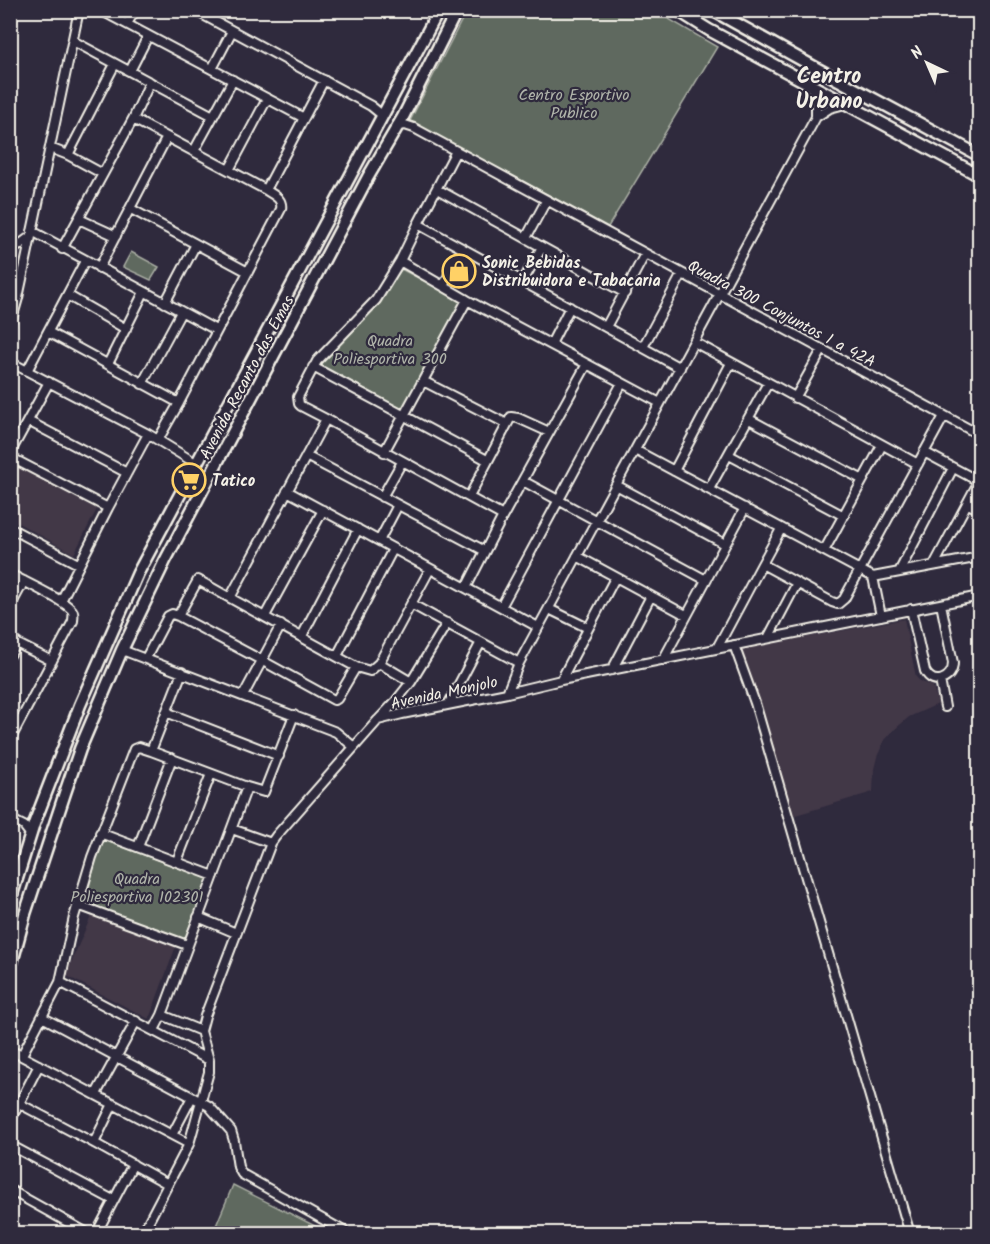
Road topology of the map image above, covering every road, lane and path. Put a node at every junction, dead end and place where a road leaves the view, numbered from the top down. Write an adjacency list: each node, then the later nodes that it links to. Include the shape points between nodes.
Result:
1 (79, 10): 12 (street)
2 (100, 10): 9 (street)
3 (135, 10): 9 (street)
4 (439, 10): 24 (main road, Avenida Recanto das Emas)
5 (457, 10): 29 (main road, Avenida Recanto das Emas)
6 (677, 10): 20 (main road)
7 (712, 10): 15 (main road)
8 (197, 11): 10 (street)
9 (127, 24): 11 (street)
10 (232, 31): 14 (street); 18 (street)
11 (148, 36): 14 (street); 16 (street)
12 (73, 41): 13 (street); 33 (street)
13 (115, 64): 16 (street); 37 (street)
14 (212, 69): 17 (street)
15 (818, 69): 20 (main road, via 811,76); 21 (main road)
16 (130, 71): 19 (street)
17 (232, 80): 22 (street); 25 (street)
18 (324, 80): 24 (street); 27 (street)
19 (150, 82): 25 (street); 28 (street)
20 (811, 86): 23 (main road); 26 (street, via 816,98)
21 (855, 89): 23 (main road, via 853,99); 38 (main road)
22 (267, 99): 27 (street); 41 (street)
23 (846, 104): 26 (street); 43 (main road)
24 (384, 112): 31 (main road, Avenida Recanto das Emas)
25 (213, 116): 34 (street)
26 (816, 117): 69 (street)
27 (304, 118): 46 (street)
28 (133, 119): 30 (street); 42 (street)
29 (400, 122): 32 (main road, Avenida Recanto das Emas); 36 (street, Quadra 300 Conjuntos 1 a 42A)
30 (167, 137): 34 (street); 48 (street)
31 (369, 140): 32 (main road); 35 (main road, Avenida Recanto das Emas)
32 (388, 144): 39 (main road, Avenida Recanto das Emas)
33 (50, 148): 37 (street); 51 (street)
34 (194, 151): 41 (street)
35 (363, 151): 39 (main road, via 366,161); 40 (main road, Avenida Recanto das Emas)
36 (456, 151): 45 (street); 47 (street, Quadra 300 Conjuntos 1 a 42A)
37 (68, 155): 42 (street)
38 (980, 156)
39 (378, 160): 44 (main road, Avenida Recanto das Emas)
40 (354, 168): 44 (main road, via 365,170); 118 (main road, Avenida Recanto das Emas)
41 (229, 170): 46 (street)
42 (103, 174): 49 (street)
43 (980, 176)
44 (368, 177): 145 (main road, Avenida Recanto das Emas)
45 (437, 189): 50 (street); 53 (street)
46 (266, 190): 63 (street, via 279,199 281,209)
47 (546, 201): 53 (street); 59 (street, Quadra 300 Conjuntos 1 a 42A)
48 (131, 209): 52 (street); 54 (street)
49 (79, 219): 52 (street); 56 (street)
50 (417, 224): 57 (street); 61 (street)
51 (31, 234): 56 (street); 58 (street); 75 (street)
52 (116, 236): 62 (street)
53 (526, 237): 55 (street)
54 (196, 244): 63 (street); 72 (street)
55 (542, 247): 65 (street); 68 (street)
56 (63, 249): 60 (street)
57 (463, 250): 65 (street); 66 (street)
58 (10, 252)
59 (645, 254): 64 (street, Quadra 300 Conjuntos 1 a 42A); 68 (street)
60 (86, 261): 62 (street); 70 (street)
61 (400, 261): 66 (street); 88 (street, via 376,300)
62 (99, 268): 67 (street)
63 (248, 272): 78 (street)
64 (682, 274): 69 (street, Quadra 300 Conjuntos 1 a 42A); 82 (street)
65 (523, 281): 73 (street)
66 (443, 286): 71 (street)
67 (144, 292): 72 (street); 77 (street)
68 (625, 293): 76 (street)
69 (719, 294): 80 (street); 83 (street, Quadra 300 Conjuntos 1 a 42A)
70 (67, 295): 77 (street); 79 (street)
71 (467, 300): 81 (street); 91 (street)
72 (165, 303): 74 (street)
73 (570, 307): 76 (street); 81 (street)
74 (181, 312): 78 (street); 95 (street)
75 (10, 326)
76 (606, 327): 82 (street)
77 (126, 329): 86 (street)
78 (216, 330): 97 (street)
79 (48, 332): 86 (street); 90 (street)
80 (694, 342): 85 (street); 89 (street)
81 (551, 344): 87 (street)
82 (643, 347): 89 (street)
83 (822, 350): 96 (street); 100 (street, Quadra 300 Conjuntos 1 a 42A)
84 (10, 362): 90 (street)
85 (731, 363): 94 (street); 121 (street)
86 (108, 364): 95 (street)
87 (587, 364): 93 (street); 105 (street)
88 (313, 367): 99 (street); 101 (street, via 297,399 301,406)
89 (680, 368): 98 (street)
90 (27, 371): 92 (street)
91 (423, 381): 99 (street); 104 (street)
92 (49, 382): 103 (street); 106 (street)
93 (622, 383): 98 (street); 131 (street)
94 (768, 383): 96 (street); 102 (street)
95 (142, 384): 97 (street)
96 (795, 398): 109 (street)
97 (179, 403): 108 (street)
98 (660, 403): 110 (street)
99 (405, 415): 111 (street); 116 (street)
100 (944, 416): 107 (street, Quadra 300 Conjuntos 1 a 42A); 112 (street)
101 (326, 419): 111 (street); 115 (street)
102 (749, 419): 114 (street); 123 (street)
103 (28, 421): 113 (street); 122 (street)
104 (507, 424): 105 (street, via 514,416); 116 (street)
105 (549, 432): 124 (street)
106 (148, 434): 108 (street); 122 (street)
107 (980, 435)
108 (158, 440): 118 (street)
109 (882, 445): 119 (street); 123 (street)
110 (635, 450): 121 (street); 126 (street)
111 (384, 452): 117 (street)
112 (924, 452): 119 (street); 120 (street)
113 (10, 455): 134 (street)
114 (729, 455): 127 (street); 139 (street)
115 (306, 456): 128 (street); 129 (street)
116 (488, 460): 130 (street)
117 (402, 462): 129 (street); 130 (street)
118 (197, 464): 142 (main road, Avenida Recanto das Emas)
119 (918, 464): 159 (street)
120 (953, 468): 125 (street); 160 (street)
121 (674, 471): 127 (street)
122 (127, 473): 134 (street)
123 (863, 480): 139 (street)
124 (523, 481): 131 (street); 138 (street)
125 (979, 482): 132 (street)
126 (616, 485): 140 (street); 147 (street)
127 (709, 489): 135 (street)
128 (287, 491): 136 (street); 170 (street)
129 (382, 497): 133 (street)
130 (469, 497): 138 (street)
131 (559, 500): 140 (street); 175 (street)
132 (968, 504): 137 (street); 157 (street)
133 (398, 505): 146 (street); 150 (street)
134 (108, 508): 155 (street)
135 (744, 508): 143 (street); 147 (street)
136 (323, 510): 144 (street); 180 (street)
137 (980, 510)
138 (503, 516): 150 (street)
139 (844, 516): 151 (street)
140 (597, 521): 152 (street); 164 (street)
141 (10, 528): 155 (street)
142 (163, 529): 145 (main road, via 162,534 170,541); 149 (main road, Avenida Recanto das Emas)
143 (781, 529): 151 (street); 156 (street)
144 (358, 530): 146 (street); 186 (street)
145 (179, 536): 154 (main road, Avenida Recanto das Emas)
146 (379, 540): 148 (street)
147 (725, 544): 164 (street)
148 (393, 549): 158 (street); 194 (street)
149 (151, 550): 154 (main road, via 157,546 164,549); 217 (main road, Avenida Recanto das Emas)
150 (485, 551): 167 (street)
151 (824, 551): 159 (street)
152 (577, 556): 163 (street); 176 (street)
153 (980, 557): 157 (street)
154 (165, 561): 192 (main road, Avenida Recanto das Emas)
155 (78, 564): 171 (street)
156 (762, 564): 166 (street); 191 (street)
157 (934, 565): 160 (street)
158 (430, 569): 167 (street); 172 (street)
159 (860, 571): 162 (street); 166 (street, via 838,604)
160 (899, 572): 162 (street)
161 (10, 574): 165 (street)
162 (873, 577): 181 (street)
163 (615, 578): 168 (street); 185 (street)
164 (706, 580): 178 (street)
165 (24, 581): 171 (street); 174 (street)
166 (797, 584): 187 (street)
167 (466, 588): 175 (street)
168 (651, 596): 178 (street); 202 (street)
169 (980, 596): 173 (street, Avenida Monjolo)
170 (230, 597): 179 (street, via 198,580); 180 (street)
171 (61, 601): 198 (street, via 74,616)
172 (411, 604): 182 (street); 199 (street)
173 (941, 604): 177 (street, Avenida Monjolo); 205 (street, via 953,670)
174 (10, 607)
175 (501, 607): 184 (street)
176 (549, 609): 184 (street); 185 (street)
177 (911, 609): 181 (street, Avenida Monjolo); 205 (street, via 927,676)
178 (687, 615): 197 (street)
179 (178, 616): 195 (street, via 168,616); 196 (street)
180 (265, 616): 183 (street)
181 (881, 616): 187 (street, Avenida Monjolo)
182 (447, 623): 189 (street); 206 (street)
183 (281, 625): 186 (street); 196 (street)
184 (538, 627): 200 (street)
185 (588, 628): 204 (street)
186 (302, 636): 194 (street)
187 (768, 638): 190 (street, Avenida Monjolo)
188 (14, 642): 193 (street); 198 (street)
189 (482, 642): 200 (street); 210 (street)
190 (734, 645): 191 (street, Avenida Monjolo); 271 (street)
191 (717, 648): 197 (street, Avenida Monjolo)
192 (122, 650): 195 (street); 220 (main road, Avenida Recanto das Emas)
193 (10, 655)
194 (337, 656): 201 (street)
195 (146, 658): 203 (street)
196 (261, 660): 201 (street, via 335,700); 208 (street)
197 (663, 660): 202 (street, Avenida Monjolo)
198 (52, 662): 216 (street)
199 (379, 663): 201 (street, via 370,671); 206 (street)
200 (519, 663): 207 (street)
201 (356, 667)
202 (612, 670): 204 (street, Avenida Monjolo)
203 (182, 672): 208 (street); 212 (street)
204 (561, 680): 207 (street, Avenida Monjolo)
205 (940, 680): 211 (street)
206 (411, 682): 209 (street)
207 (507, 693): 210 (street, Avenida Monjolo)
208 (243, 696): 214 (street)
209 (396, 701): 213 (street); 215 (street)
210 (449, 704): 213 (street, Avenida Monjolo)
211 (945, 707)
212 (166, 712): 219 (street); 221 (street)
213 (402, 714): 215 (street, Avenida Monjolo)
214 (294, 715): 218 (street, via 336,732); 221 (street)
215 (378, 720): 218 (street, Avenida Monjolo)
216 (10, 740)
217 (64, 746): 220 (main road); 225 (main road, Avenida Recanto das Emas)
218 (354, 747): 231 (street, Avenida Monjolo)
219 (151, 750): 222 (street); 230 (street, via 134,749)
220 (78, 756): 226 (main road, Avenida Recanto das Emas)
221 (279, 756): 224 (street, via 264,792)
222 (172, 758): 223 (street); 232 (street)
223 (211, 774): 224 (street); 233 (street)
224 (247, 788): 229 (street)
225 (48, 789): 226 (main road, via 55,785); 228 (main road, Avenida Recanto das Emas)
226 (65, 793): 239 (main road, Avenida Recanto das Emas)
227 (10, 819): 228 (street)
228 (30, 828): 235 (main road, Avenida Recanto das Emas)
229 (232, 830): 231 (street); 234 (street)
230 (100, 833): 232 (street); 236 (street)
231 (270, 843): 238 (street, Avenida Monjolo)
232 (138, 847): 233 (street)
233 (177, 861): 234 (street)
234 (214, 876): 237 (street)
235 (10, 901)
236 (78, 905): 240 (street); 242 (street)
237 (198, 917): 238 (street); 240 (street)
238 (236, 933): 247 (street, Avenida Monjolo)
239 (14, 941): 241 (main road, Avenida Recanto das Emas)
240 (187, 945): 243 (street)
241 (10, 970)
242 (60, 982): 244 (street); 245 (street)
243 (162, 1015): 246 (street); 247 (street)
244 (42, 1017): 249 (street); 250 (street)
245 (136, 1021): 246 (street); 250 (street)
246 (154, 1030): 251 (street)
247 (201, 1031): 251 (street)
248 (10, 1050): 249 (street)
249 (22, 1055): 252 (street)
250 (116, 1057): 253 (street); 254 (street)
251 (209, 1060): 255 (street, via 209,1076)
252 (39, 1065): 253 (street); 256 (street)
253 (96, 1094): 257 (street)
254 (192, 1097): 255 (street); 259 (street)
255 (201, 1101): 261 (street); 270 (street, via 231,1131 242,1174)
256 (20, 1104): 258 (street); 260 (street)
257 (114, 1104): 259 (street); 260 (street)
258 (10, 1121)
259 (171, 1135): 261 (street)
260 (94, 1143): 263 (street)
261 (189, 1144): 264 (street)
262 (10, 1145): 266 (street)
263 (133, 1164): 264 (street); 266 (street)
264 (168, 1184): 269 (street)
265 (10, 1191): 267 (street)
266 (113, 1200): 268 (street)
267 (89, 1233)
268 (96, 1233)
269 (142, 1233)
270 (349, 1233)
271 (910, 1233)

